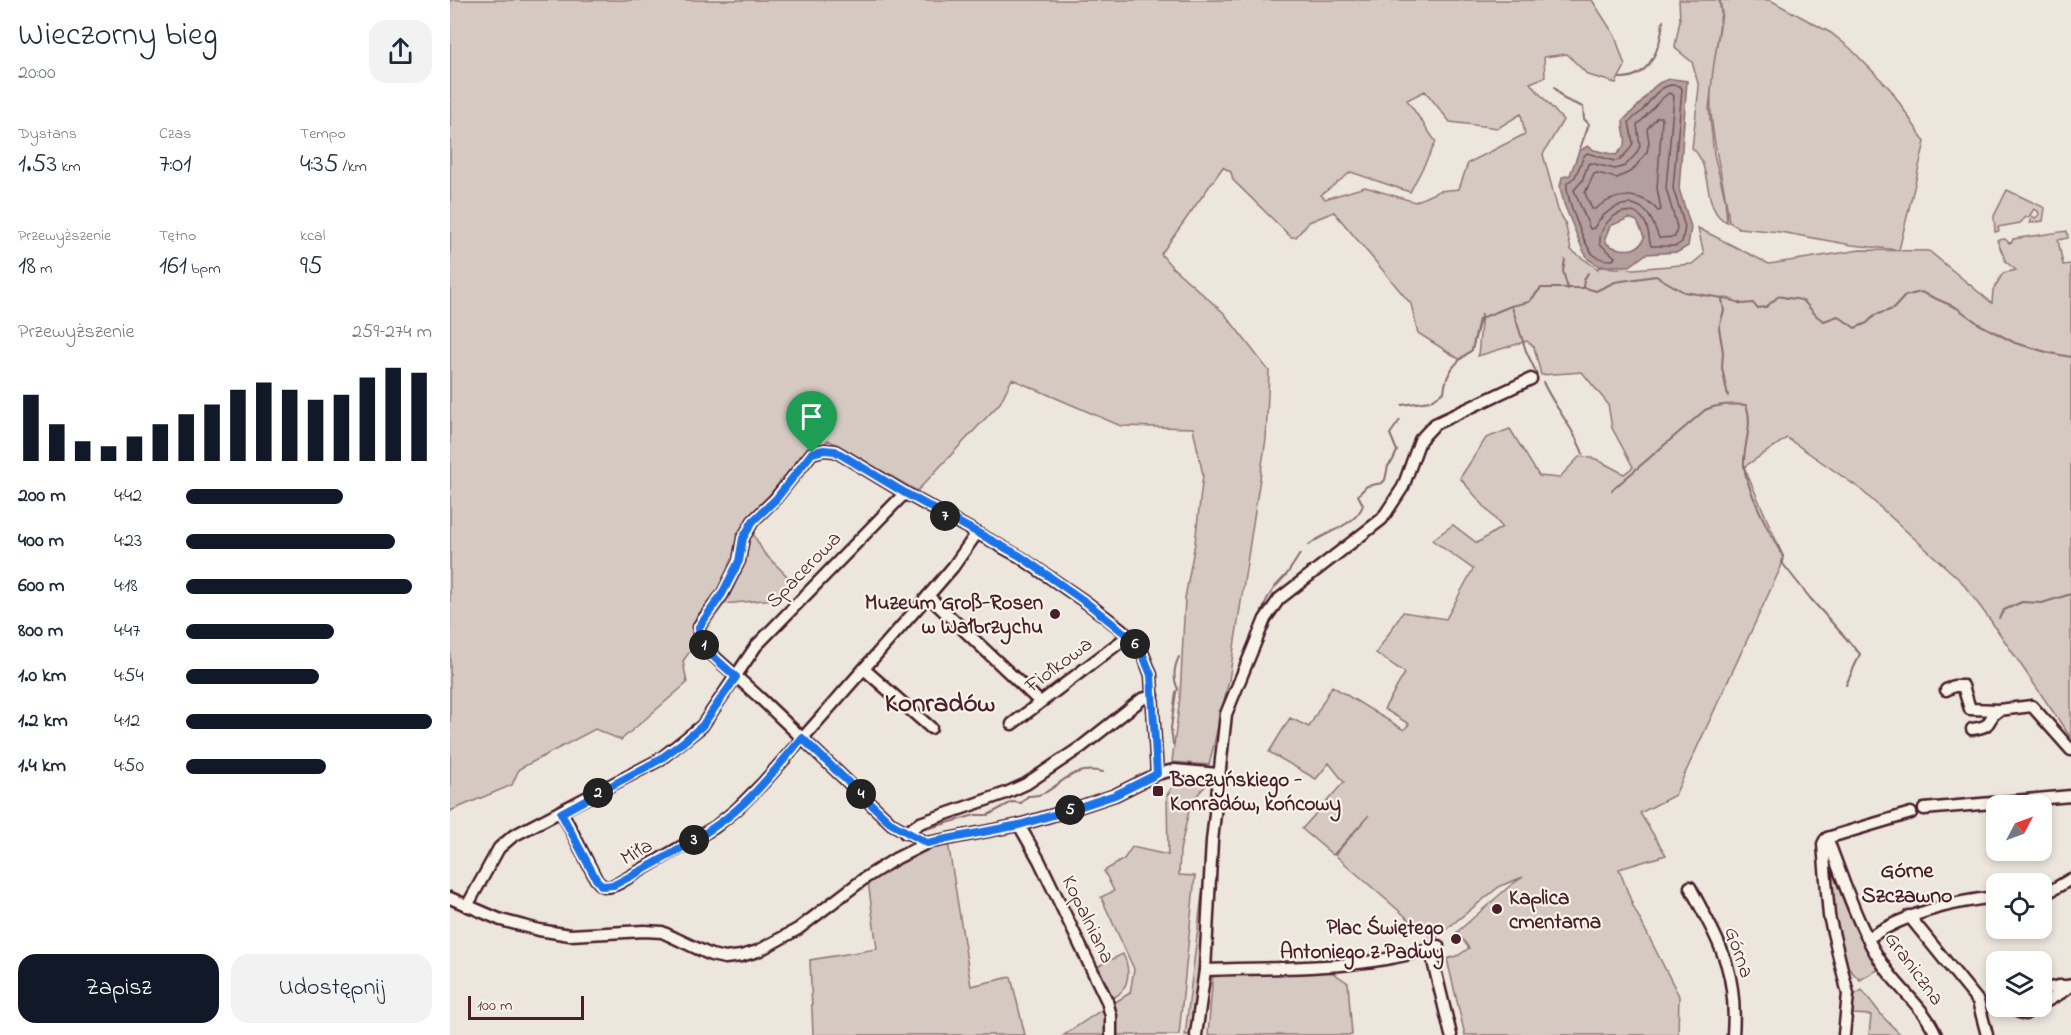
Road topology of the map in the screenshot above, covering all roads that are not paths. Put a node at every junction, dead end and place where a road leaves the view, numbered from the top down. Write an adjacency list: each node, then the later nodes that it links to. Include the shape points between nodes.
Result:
1 (1531, 379): 18 (street, via 1435,424 1420,440 1403,487 1382,519 1279,599 1265,619 1226,714)
2 (905, 493): 3 (street); 7 (street, Spacerowa, via 769,631); 7 (street, via 835,451 812,453 753,521 743,538 739,561 699,627 707,651)
3 (977, 533): 4 (street, Miła); 5 (street, via 1020,556)
4 (928, 596): 6 (street, Miła); 10 (street)
5 (1128, 636): 9 (street, via 1146,660); 10 (street, Fiołkowa)
6 (864, 669): 13 (street); 15 (street, Miła)
7 (736, 677): 15 (street); 21 (street, Spacerowa, via 702,726 682,743 659,760)
8 (1946, 690): 11 (street, via 1963,686 1970,709)
9 (1153, 696): 17 (street); 24 (street, via 1142,699 1026,784 920,823)
10 (1040, 702): 12 (street, Fiołkowa)
11 (1999, 710): 14 (street, via 1985,728); 16 (street, via 2032,706)
12 (1012, 724)
13 (931, 728)
14 (1972, 729)
15 (802, 738): 21 (street, Miła, via 764,782 715,827 610,887 602,886 596,879); 24 (street)
16 (2071, 750)
17 (1157, 774): 18 (street, via 1174,770); 23 (street, via 1115,795)
18 (1218, 774): 35 (street)
19 (2071, 796): 20 (street)
20 (1924, 809)
21 (561, 813): 32 (street, Spacerowa, via 513,836 499,848)
22 (1911, 813): 25 (street)
23 (1019, 825): 26 (street); 39 (street, Kopalniana, via 1107,1001)
24 (905, 833): 26 (street)
25 (1827, 838): 34 (street, Graniczna); 43 (street, via 1823,844 1829,916 1848,994)
26 (927, 843): 32 (street, via 865,878 798,929 741,956 711,956 662,932 570,935 539,930)
27 (2071, 879): 29 (street)
28 (1690, 887): 42 (street, Górna, via 1721,946 1732,977)
29 (2052, 890)
30 (450, 898): 32 (street)
31 (1986, 898): 33 (street, via 1949,903)
32 (467, 906)
33 (1909, 916): 34 (street); 45 (street, Graniczna, via 1978,1001)
34 (1868, 938): 44 (street, Graniczna, via 1885,969)
35 (1205, 970): 40 (street); 41 (street, via 1333,965 1434,948)
36 (2070, 985): 37 (street); 38 (street)
37 (2052, 988)
38 (2052, 998)
39 (1111, 1035)
40 (1196, 1035)
41 (1451, 1035)
42 (1733, 1035)
43 (1844, 1035)
44 (1936, 1035)
45 (1987, 1035)

